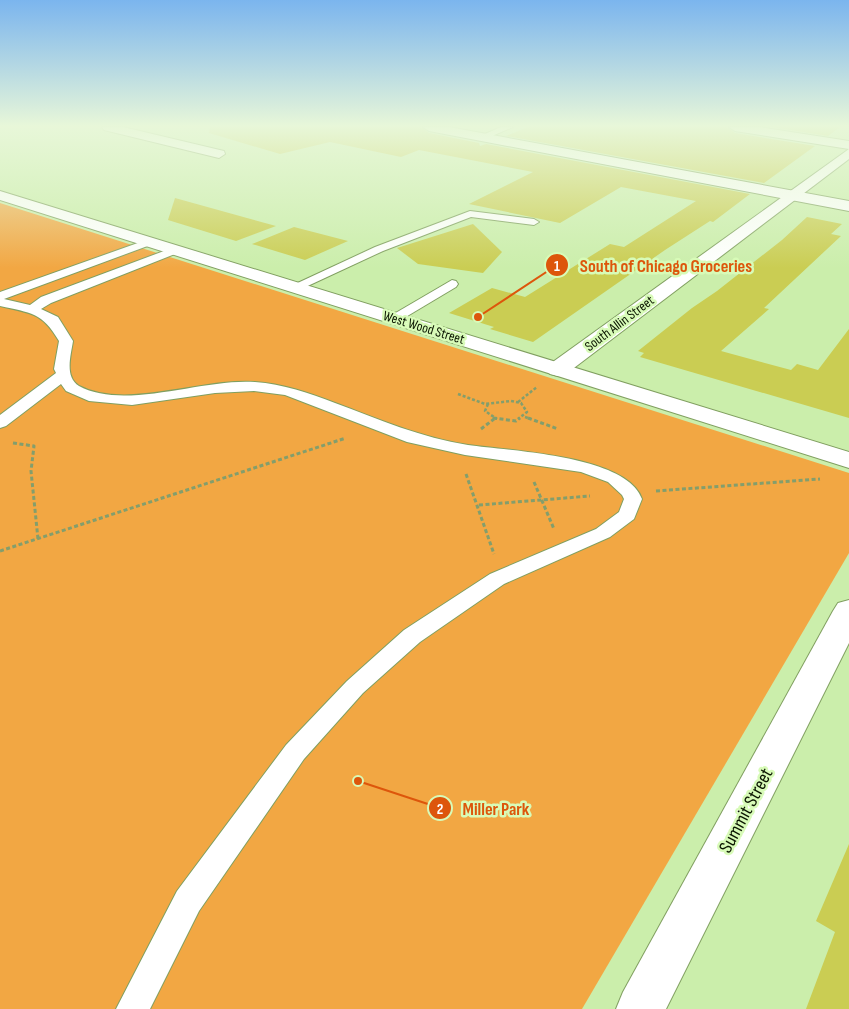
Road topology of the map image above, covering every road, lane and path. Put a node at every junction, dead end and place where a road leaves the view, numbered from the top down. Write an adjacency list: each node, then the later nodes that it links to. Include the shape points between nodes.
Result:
1 (680, 174): 4 (street)
2 (820, 174): 4 (street, South Allin Street)
3 (0, 195): 7 (street, West Wood Street)
4 (792, 195): 5 (street); 15 (street, South Allin Street)
5 (849, 206)
6 (534, 222): 10 (lane, via 470,214 379,249)
7 (149, 242): 8 (street, West Wood Street); 11 (lane)
8 (176, 250): 10 (street, West Wood Street); 13 (lane, via 46,300)
9 (452, 284): 14 (lane)
10 (295, 287): 14 (street, West Wood Street)
11 (0, 296)
12 (0, 302): 13 (lane)
13 (32, 309): 16 (lane, via 53,320 66,341 61,369)
14 (394, 318): 15 (street, West Wood Street)
15 (558, 369): 27 (street, West Wood Street)
16 (64, 374): 22 (lane); 26 (lane, via 71,388 96,398 132,400 254,386 288,390 413,438)
17 (540, 385): 19 (path)
18 (458, 394): 20 (path)
19 (518, 402): 20 (path); 21 (path, via 526,409)
20 (488, 404): 21 (path, via 485,411 494,420 510,421)
21 (524, 417): 23 (path)
22 (0, 423)
23 (558, 429)
24 (354, 436): 33 (path)
25 (8, 442): 33 (path, via 34,446 31,471)
26 (524, 460): 30 (lane, via 585,467 614,478); 31 (path)
27 (849, 460)
28 (460, 472): 32 (path, via 468,475)
29 (825, 479): 30 (path)
30 (631, 493): 31 (path); 34 (lane, via 633,499 627,515 603,534)
31 (540, 499): 32 (path); 34 (path)
32 (479, 505): 36 (path)
33 (38, 539): 35 (path)
34 (564, 550): 36 (lane)
35 (0, 551)
36 (502, 577): 38 (lane, via 412,636 355,686 295,752 188,901)
37 (849, 611): 39 (street, Summit Street)
38 (133, 1009)
39 (640, 1009)

